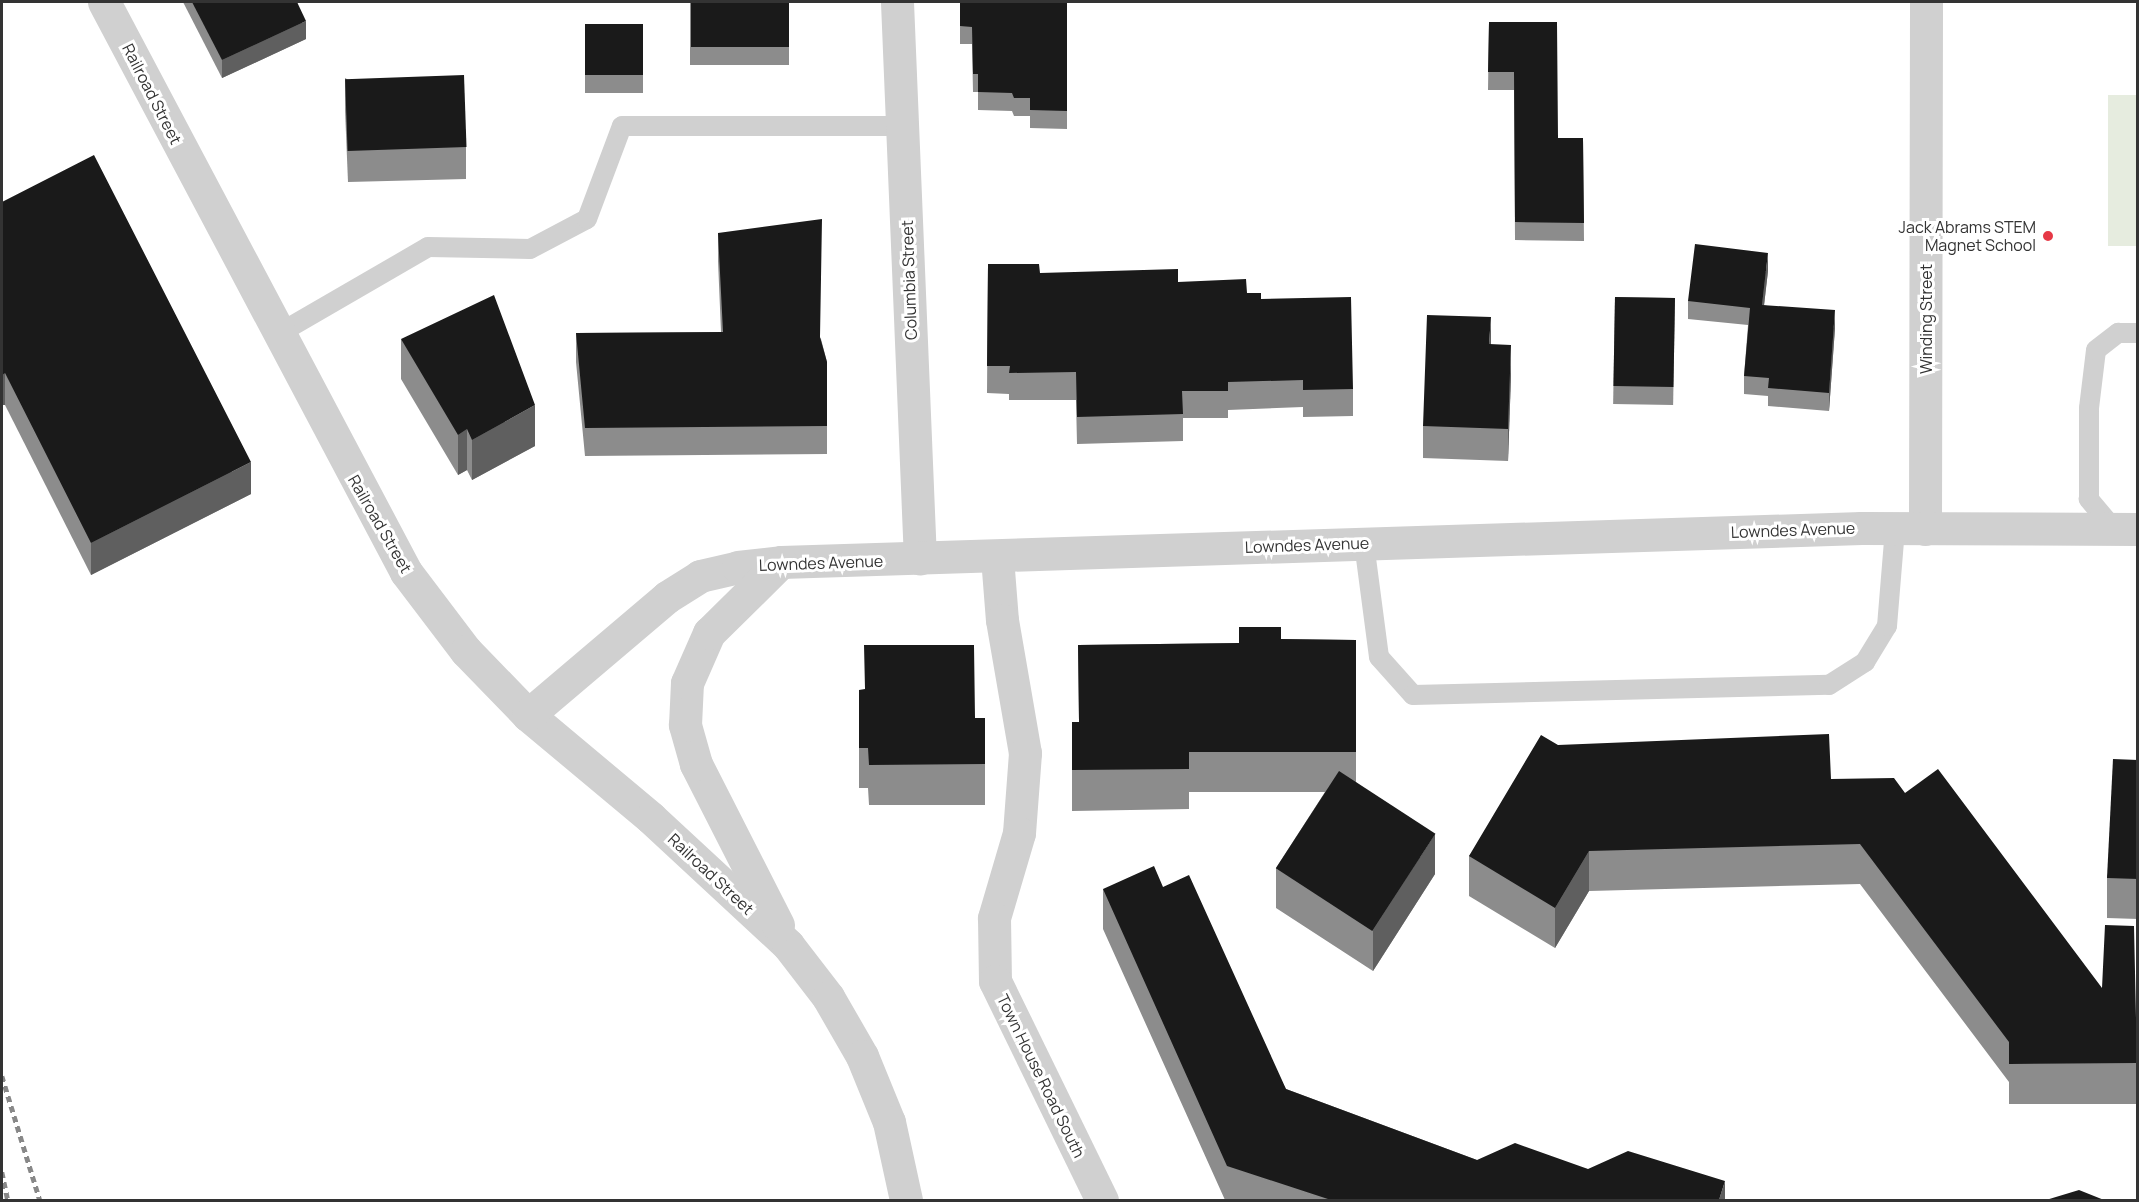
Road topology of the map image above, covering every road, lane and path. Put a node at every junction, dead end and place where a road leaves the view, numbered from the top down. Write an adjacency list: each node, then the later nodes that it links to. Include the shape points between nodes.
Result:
1 (104, 2): 6 (street, Railroad Street)
2 (897, 2): 4 (street, Columbia Street)
3 (1926, 2): 7 (street, Winding Street)
4 (903, 126): 6 (lane, via 622,126 587,219 530,249 428,247); 11 (street, Columbia Street)
5 (2138, 333): 8 (lane, via 2118,333 2096,350 2089,408 2089,499)
6 (278, 334): 13 (street, Railroad Street, via 406,572 466,651)
7 (1910, 528): 8 (street, Lowndes Avenue); 9 (street, Lowndes Avenue); 9 (lane, via 1887,626 1865,662 1829,686 1413,695 1379,657)
8 (2125, 529)
9 (1364, 543): 10 (street, Lowndes Avenue)
10 (997, 557): 11 (street, Lowndes Avenue); 16 (street, Town House Road South, via 1002,620 1025,753 1019,833 994,918 995,981)
11 (920, 559): 12 (street, Lowndes Avenue)
12 (781, 562): 13 (street, Lowndes Avenue, via 700,576 667,597); 14 (street, Railroad Street, via 709,633 687,683 685,725 696,764)
13 (528, 715): 14 (street, Railroad Street, via 651,818)
14 (788, 945): 15 (street, Railroad Street, via 828,997 862,1056 889,1122)
15 (906, 1200)
16 (1102, 1200)

